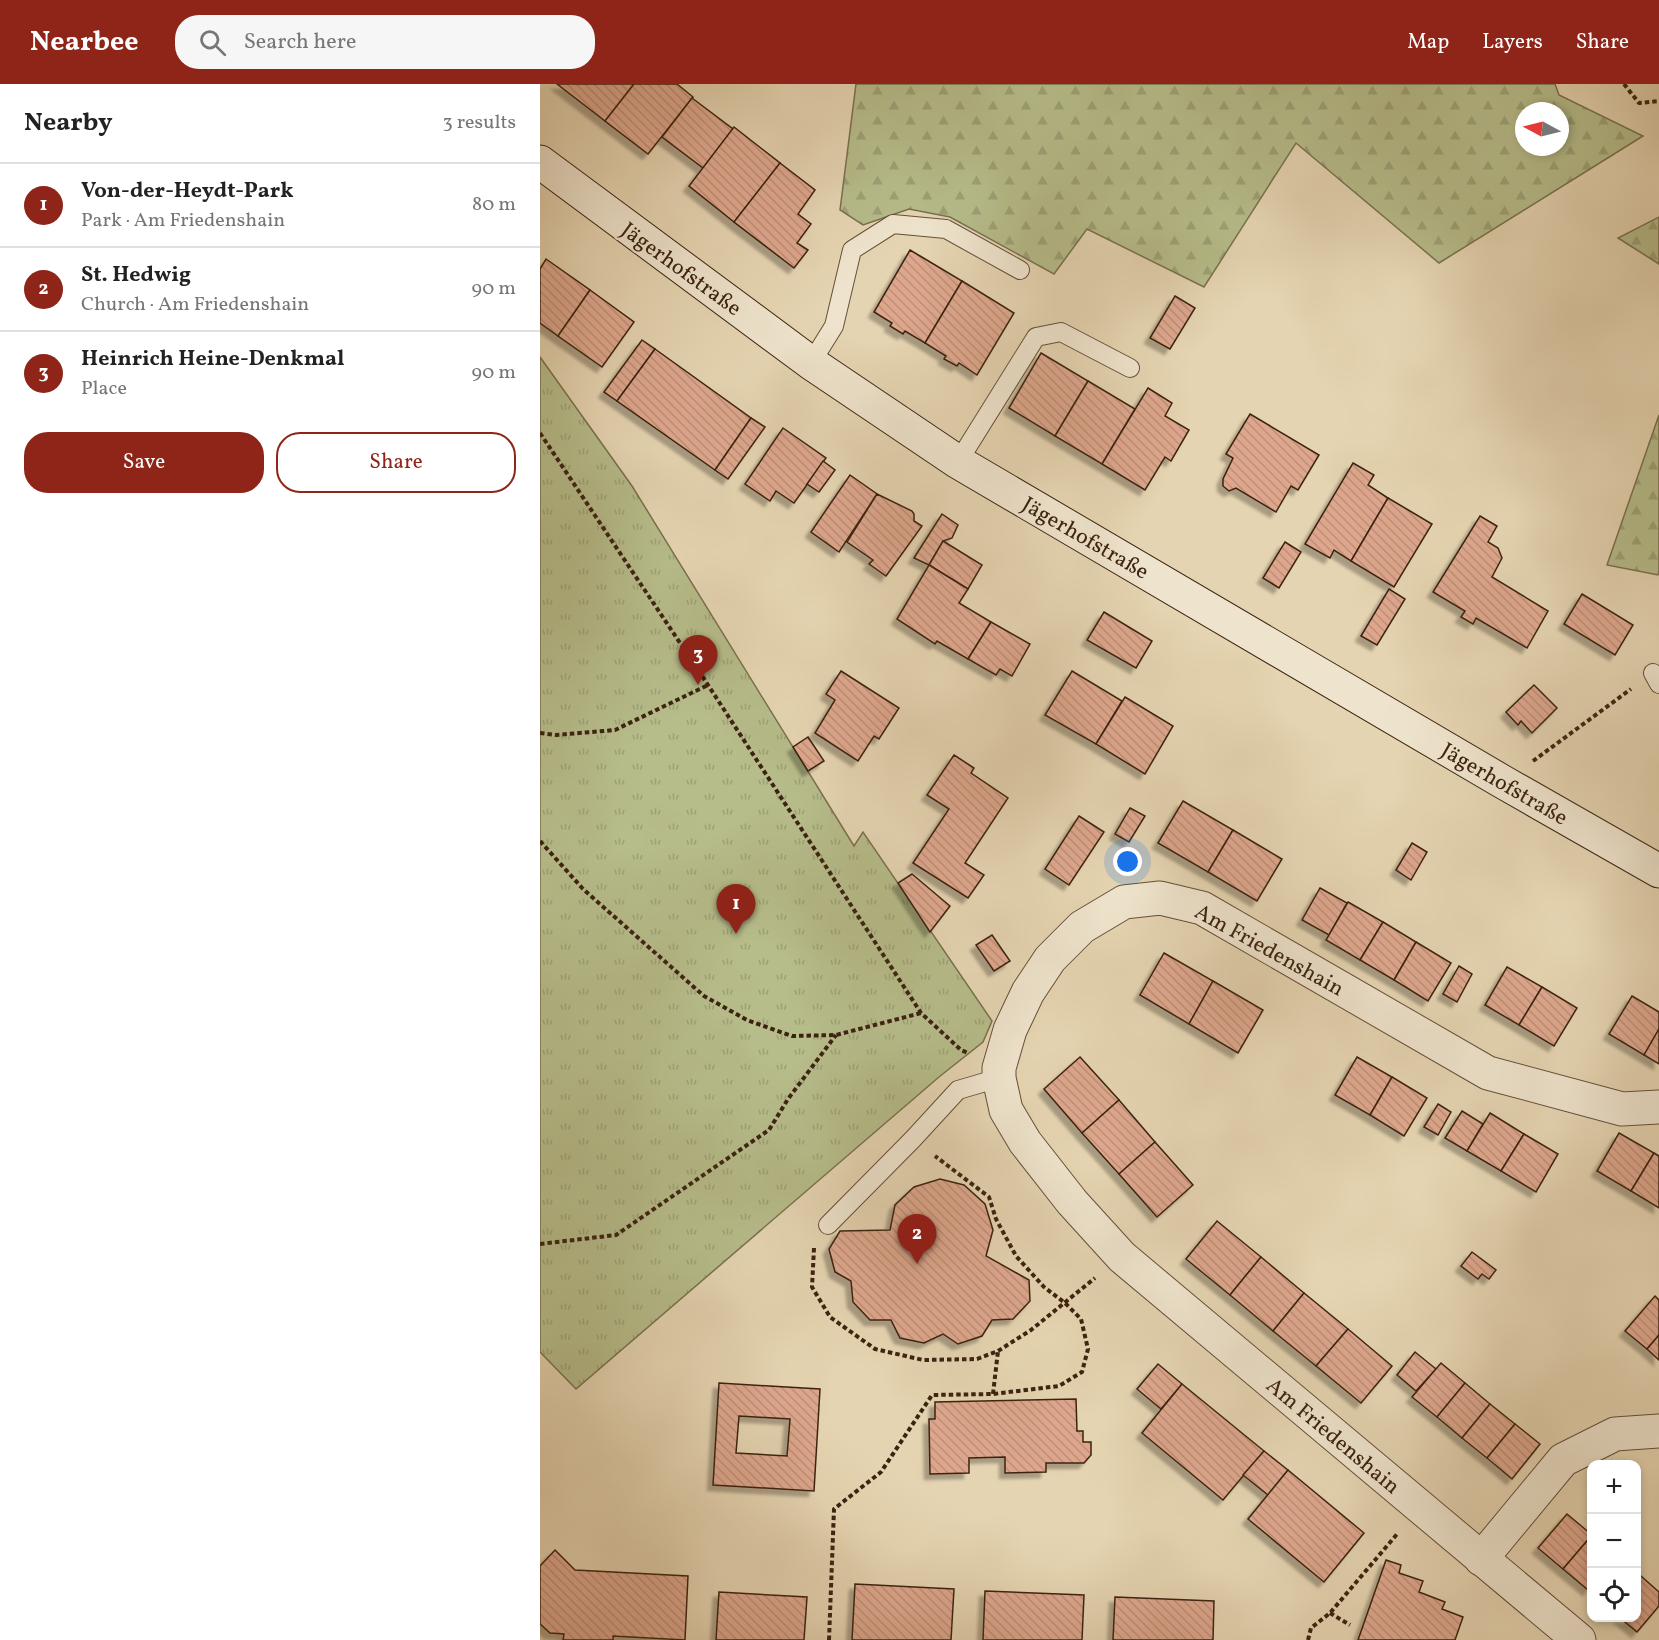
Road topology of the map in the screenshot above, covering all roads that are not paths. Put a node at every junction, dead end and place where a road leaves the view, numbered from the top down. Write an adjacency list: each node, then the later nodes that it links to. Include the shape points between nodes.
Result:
1 (540, 162): 3 (street, Jägerhofstraße)
2 (1020, 270): 3 (lane, via 946,229 893,224 852,250 834,326)
3 (811, 363): 5 (street, Jägerhofstraße)
4 (1130, 368): 5 (lane, via 1061,332 1036,337)
5 (958, 462): 6 (street, Jägerhofstraße)
6 (1659, 871)
7 (999, 1073): 8 (street, Am Friedenshain, via 1010,1030 1050,959 1082,927 1124,902 1160,898 1202,908 1488,1073 1622,1109); 9 (lane, via 958,1090); 11 (street, Am Friedenshain, via 1006,1110 1024,1142 1122,1257)
8 (1659, 1107)
9 (828, 1225)
10 (1659, 1431): 11 (street, via 1615,1434 1563,1460)
11 (1481, 1559): 12 (street, Am Friedenshain)
12 (1579, 1640)

